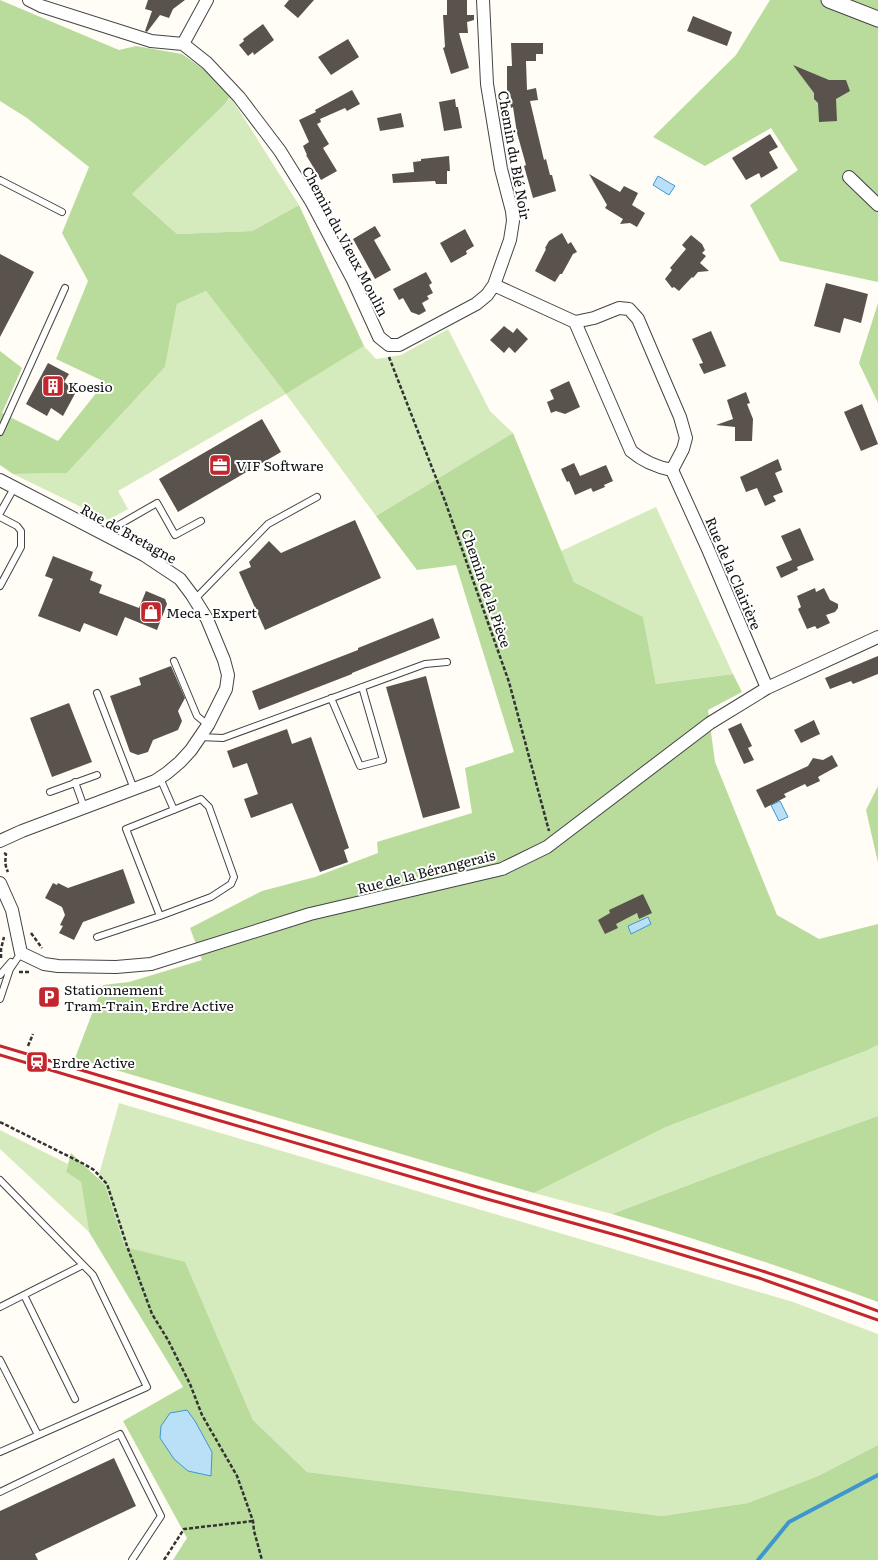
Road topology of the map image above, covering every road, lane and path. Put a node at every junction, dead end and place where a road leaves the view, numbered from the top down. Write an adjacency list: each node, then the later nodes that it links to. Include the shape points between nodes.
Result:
1 (29, 0): 6 (street, via 151,41)
2 (207, 0): 6 (street)
3 (483, 0): 11 (street, Chemin du Blé Noir, via 488,84 501,169 513,221 510,240)
4 (828, 0): 5 (street)
5 (878, 19)
6 (183, 44): 14 (street, Chemin du Vieux Moulin, via 207,63 239,97 280,151 311,201 380,337)
7 (849, 177): 9 (street)
8 (0, 180): 10 (lane)
9 (878, 205)
10 (62, 212)
11 (494, 285): 13 (street); 14 (street, Chemin du Blé Noir, via 476,304 399,345)
12 (65, 288): 15 (lane)
13 (575, 322): 16 (street, via 631,451 656,467); 16 (street, via 619,308 629,310 638,319 680,417 686,438)
14 (389, 344): 43 (path, Chemin de la Pièce, via 389,358 445,501 509,682 550,833)
15 (0, 432)
16 (672, 470): 30 (street, Rue de la Clairière)
17 (0, 480): 18 (street, Rue de Bretagne)
18 (14, 488): 20 (lane); 23 (street, Rue de Bretagne)
19 (317, 497): 25 (lane, via 268,524)
20 (0, 513)
21 (0, 517): 24 (lane, via 21,531 21,547)
22 (201, 521): 23 (lane, via 175,536 157,503)
23 (103, 534): 25 (street, Rue de Bretagne, via 144,555 180,579)
24 (0, 586)
25 (195, 599): 33 (street, Rue de Bretagne, via 207,619 228,675 226,689)
26 (878, 637): 30 (street, Rue de la Bérangerais)
27 (174, 662): 33 (lane, via 197,716)
28 (447, 662): 29 (lane, via 425,664)
29 (362, 688): 32 (lane); 32 (lane, via 383,760 360,766)
30 (767, 688): 43 (street, Rue de la Bérangerais, via 710,723)
31 (97, 693): 38 (lane)
32 (331, 698): 34 (lane, via 222,738)
33 (208, 725): 34 (street, Rue de Bretagne)
34 (199, 737): 36 (street, Rue de Bretagne, via 180,762)
35 (97, 775): 37 (lane)
36 (160, 778): 38 (street, Rue de Bretagne); 41 (lane)
37 (75, 782): 39 (lane); 40 (lane)
38 (134, 789): 40 (street, Rue de Bretagne)
39 (50, 792)
40 (84, 807): 42 (street, Rue de Bretagne)
41 (174, 810): 45 (lane, via 126,829); 45 (lane, via 201,799 208,807 234,877 231,884 210,897)
42 (0, 840)
43 (555, 842): 47 (street, Rue de la Bérangerais, via 502,869 310,914 151,964 116,967 58,966 44,964)
44 (0, 884): 47 (street, via 12,910)
45 (160, 916): 46 (lane)
46 (97, 937)
47 (21, 953): 48 (lane); 49 (lane, via 10,969)
48 (0, 975)
49 (0, 1000)
50 (33, 1034): 51 (path)
51 (28, 1046)
52 (0, 1122): 62 (path, via 84,1164 94,1170 107,1184 152,1314 202,1414 237,1476)
53 (0, 1180): 54 (lane)
54 (83, 1265): 55 (lane); 59 (lane, via 93,1275 147,1387)
55 (24, 1295): 56 (lane); 58 (lane)
56 (0, 1307)
57 (0, 1360): 59 (lane)
58 (75, 1399)
59 (38, 1435): 60 (lane)
60 (0, 1452)
61 (0, 1492): 63 (lane, via 120,1434 161,1516)
62 (253, 1521): 64 (path, via 184,1529); 65 (path)
63 (132, 1560)
64 (164, 1560)
65 (262, 1560)

